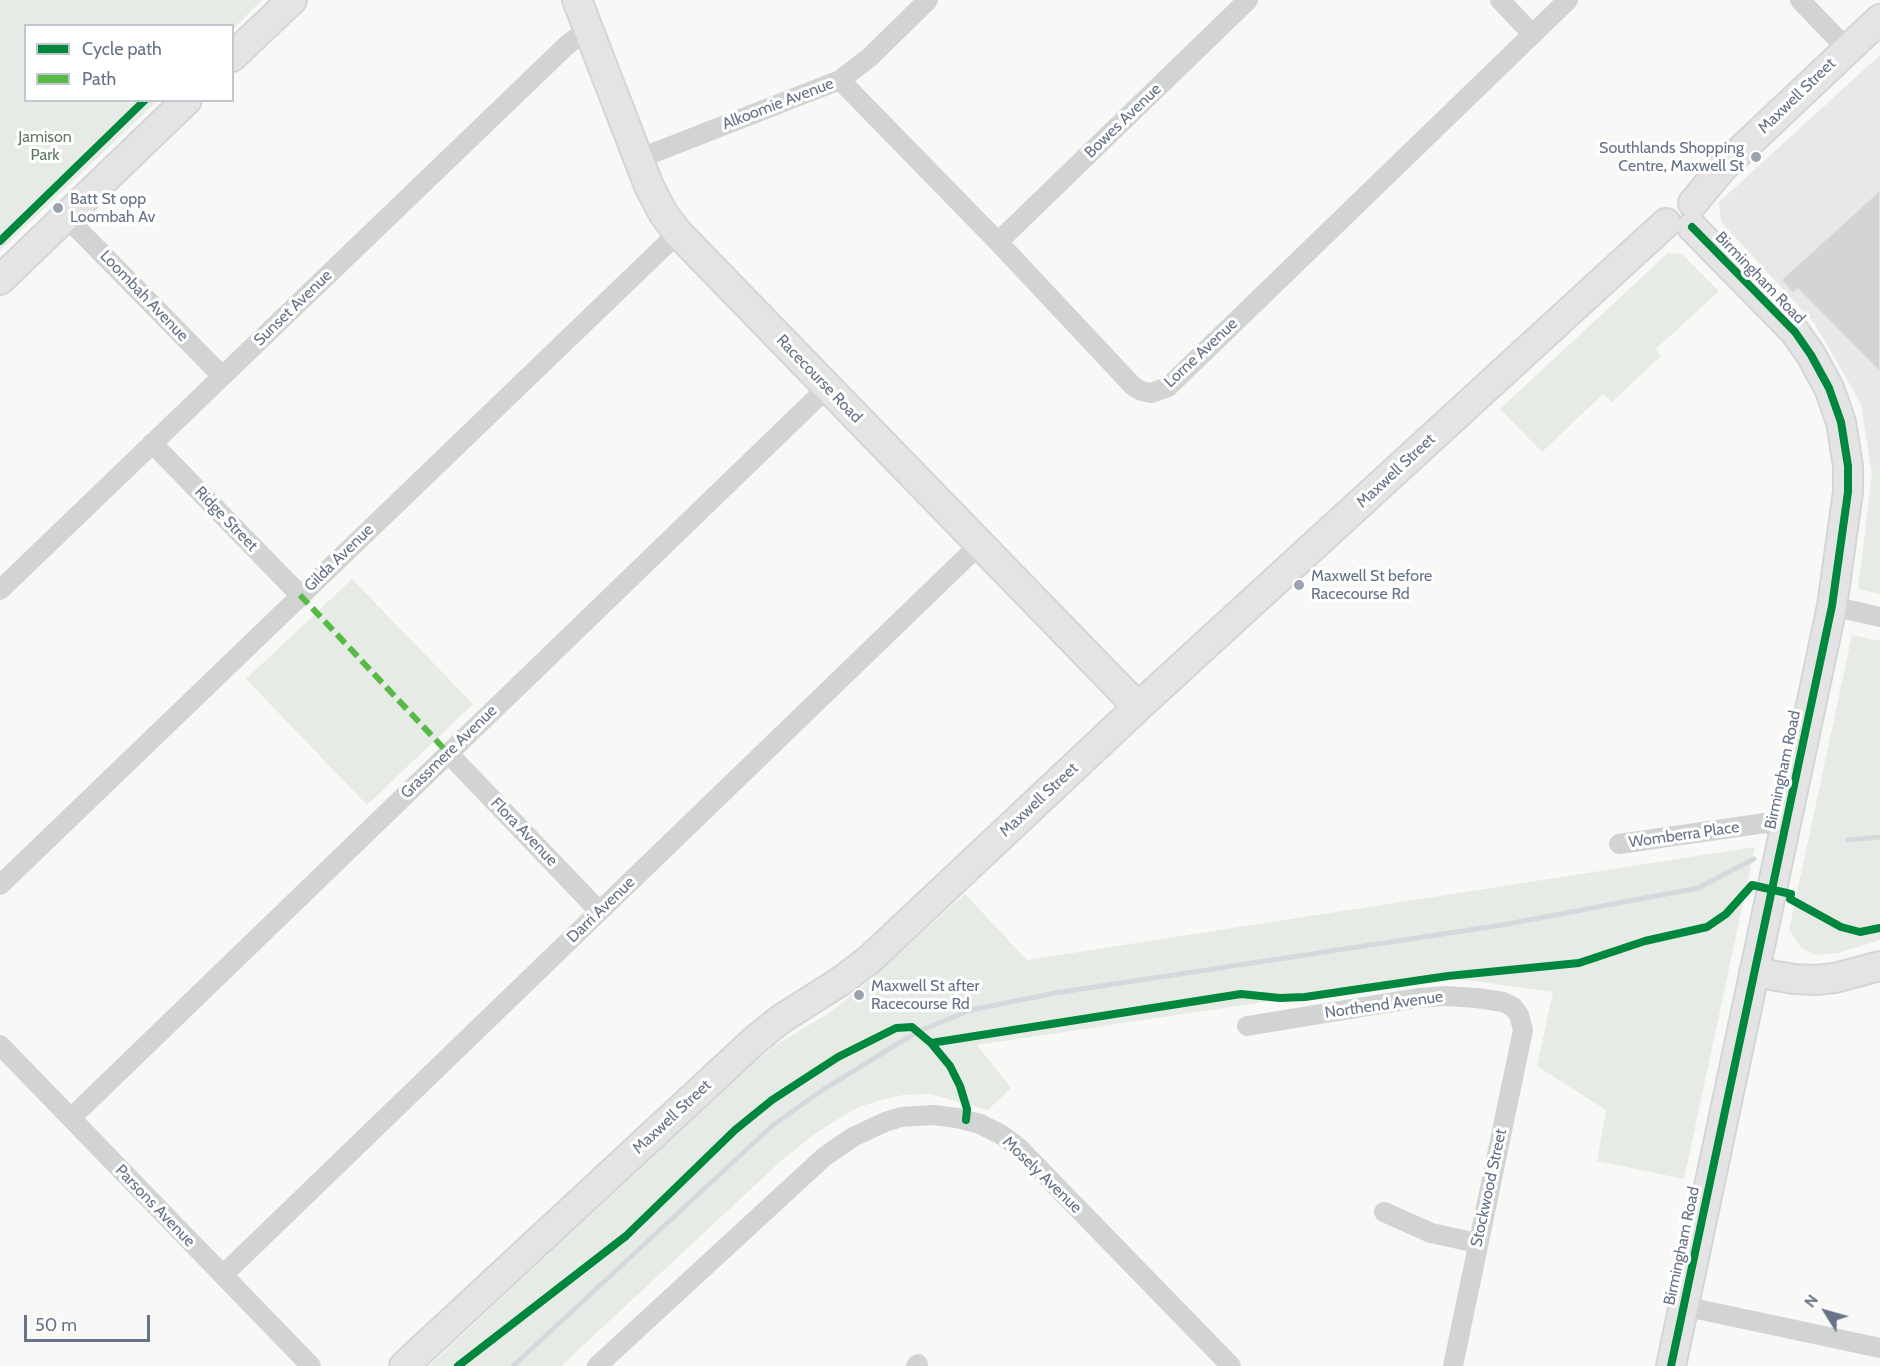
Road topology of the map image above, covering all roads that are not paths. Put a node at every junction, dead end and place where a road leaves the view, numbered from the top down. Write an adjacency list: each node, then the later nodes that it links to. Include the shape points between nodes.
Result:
1 (292, 0): 12 (street)
2 (576, 0): 9 (street, Racecourse Road)
3 (928, 0): 13 (street, Alkoomie Avenue, via 870,57)
4 (1248, 0): 19 (street, Bowes Avenue)
5 (1500, 0): 10 (street)
6 (1568, 0): 10 (street, Lorne Avenue)
7 (1800, 0): 11 (street)
8 (1880, 19): 11 (street, Maxwell Street)
9 (588, 29): 15 (street, Racecourse Road); 21 (street, Sunset Avenue)
10 (1533, 34): 19 (street, Lorne Avenue, via 1162,390 1145,392 1133,386)
11 (1847, 49): 17 (street, Maxwell Street, via 1722,168)
12 (234, 55)
13 (840, 80): 15 (street, Alkoomie Avenue); 19 (street, Lorne Avenue)
14 (185, 102): 16 (street)
15 (639, 159): 18 (street, Racecourse Road, via 655,200)
16 (66, 217): 20 (street); 21 (street, Loombah Avenue)
17 (1684, 218): 27 (street, Birmingham Road, via 1794,332 1821,372 1836,405 1847,458 1848,492); 29 (street, Maxwell Street)
18 (678, 233): 22 (street, Racecourse Road); 26 (street, Gilda Avenue)
19 (998, 242)
20 (0, 280)
21 (222, 376): 23 (street, Sunset Avenue)
22 (828, 387): 24 (street, Racecourse Road); 30 (street, Grassmere Avenue)
23 (152, 443): 25 (street, Sunset Avenue); 26 (street, Ridge Street)
24 (979, 544): 29 (street, Racecourse Road); 34 (street, Darri Avenue)
25 (0, 590)
26 (300, 596): 33 (street, Gilda Avenue)
27 (1832, 606): 28 (street); 31 (street, Birmingham Road)
28 (1880, 617)
29 (1138, 708): 47 (street, Maxwell Street, via 870,959 755,1040)
30 (448, 753): 34 (street, Flora Avenue); 40 (street, Grassmere Avenue)
31 (1785, 827): 32 (street, Womberra Place, via 1765,824); 36 (street, Birmingham Road)
32 (1619, 844)
33 (0, 885)
34 (599, 911): 43 (street, Darri Avenue)
35 (1880, 966): 36 (street, via 1815,980)
36 (1754, 972): 44 (street, Birmingham Road)
37 (1517, 1012): 38 (street, Northend Avenue, via 1503,1002 1446,996); 42 (street, Stockwood Street, via 1523,1030)
38 (1247, 1026)
39 (0, 1045): 40 (street, Parsons Avenue)
40 (71, 1118): 43 (street, Parsons Avenue)
41 (1384, 1212): 42 (street, via 1431,1233)
42 (1477, 1243): 50 (street, Stockwood Street)
43 (223, 1275): 46 (street, Parsons Avenue)
44 (1683, 1306): 45 (street); 51 (street, Birmingham Road)
45 (1880, 1348)
46 (311, 1366)
47 (404, 1366)
48 (597, 1366): 49 (street, Mosely Avenue, via 824,1157 885,1122 926,1115 980,1124 1019,1148)
49 (1231, 1366)
50 (1453, 1366)
51 (1671, 1366)

